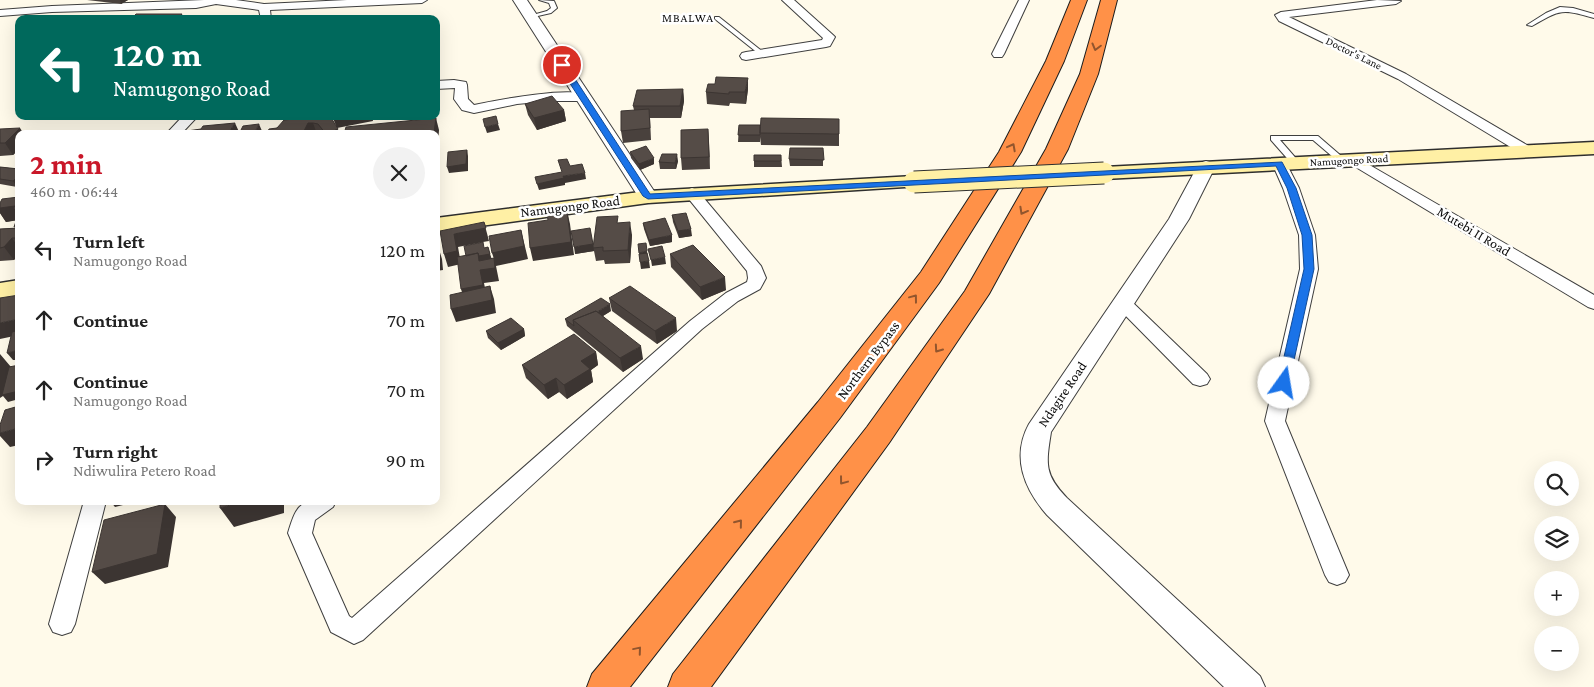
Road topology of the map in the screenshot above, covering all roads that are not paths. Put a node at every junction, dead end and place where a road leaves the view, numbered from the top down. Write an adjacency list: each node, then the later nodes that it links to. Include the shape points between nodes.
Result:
1 (422, 0): 9 (street)
2 (522, 0): 15 (street)
3 (542, 0): 15 (lane, via 552,2 554,8)
4 (787, 0): 18 (street, via 828,37 826,42)
5 (1024, 0): 19 (street)
6 (1079, 0): 42 (highway, Northern Bypass, one-way to 6, via 829,410 930,277 1010,152 1055,61)
7 (1109, 0): 43 (highway, one-way to 43, via 1089,74 1057,149 976,294 878,435)
8 (212, 1): 11 (street); 12 (street, via 196,5)
9 (366, 1): 11 (street)
10 (1396, 1): 26 (street, Doctor's Lane, via 1281,15 1283,19 1430,92)
11 (264, 7): 13 (street)
12 (0, 13)
13 (265, 15)
14 (1594, 16): 17 (lane, via 1567,8 1552,10)
15 (531, 17): 22 (street)
16 (717, 18): 18 (lane)
17 (1530, 25)
18 (762, 54): 20 (street)
19 (998, 54)
20 (746, 56)
21 (440, 85): 22 (street, via 460,85 461,99 467,107 474,109 518,100)
22 (583, 96): 31 (street)
23 (187, 120): 24 (street)
24 (177, 130)
25 (1594, 148): 26 (main road, Namugongo Road)
26 (1527, 151): 27 (main road, Namugongo Road)
27 (1348, 160): 28 (main road, Namugongo Road); 28 (lane, via 1315,138 1274,138); 36 (street, Mutebi II Road)
28 (1287, 163): 29 (main road, Namugongo Road); 40 (street, via 1291,188 1307,235 1309,269 1275,421)
29 (1206, 167): 30 (main road, Namugongo Road, bridge); 35 (street, Ndagire Road, via 1179,219)
30 (692, 193): 31 (main road, Namugongo Road); 39 (street, via 755,270 757,278 754,284 696,325 354,632 340,624 300,533 305,515)
31 (648, 196): 32 (main road, Namugongo Road)
32 (440, 223)
33 (15, 289): 34 (main road)
34 (0, 291)
35 (1123, 302): 37 (street); 44 (street, Ndagire Road, via 1038,431 1035,475 1050,498 1073,523)
36 (1594, 304)
37 (1200, 379)
38 (94, 505): 41 (street)
39 (319, 505)
40 (1337, 575)
41 (62, 624)
42 (606, 687)
43 (687, 687)
44 (1248, 687)

